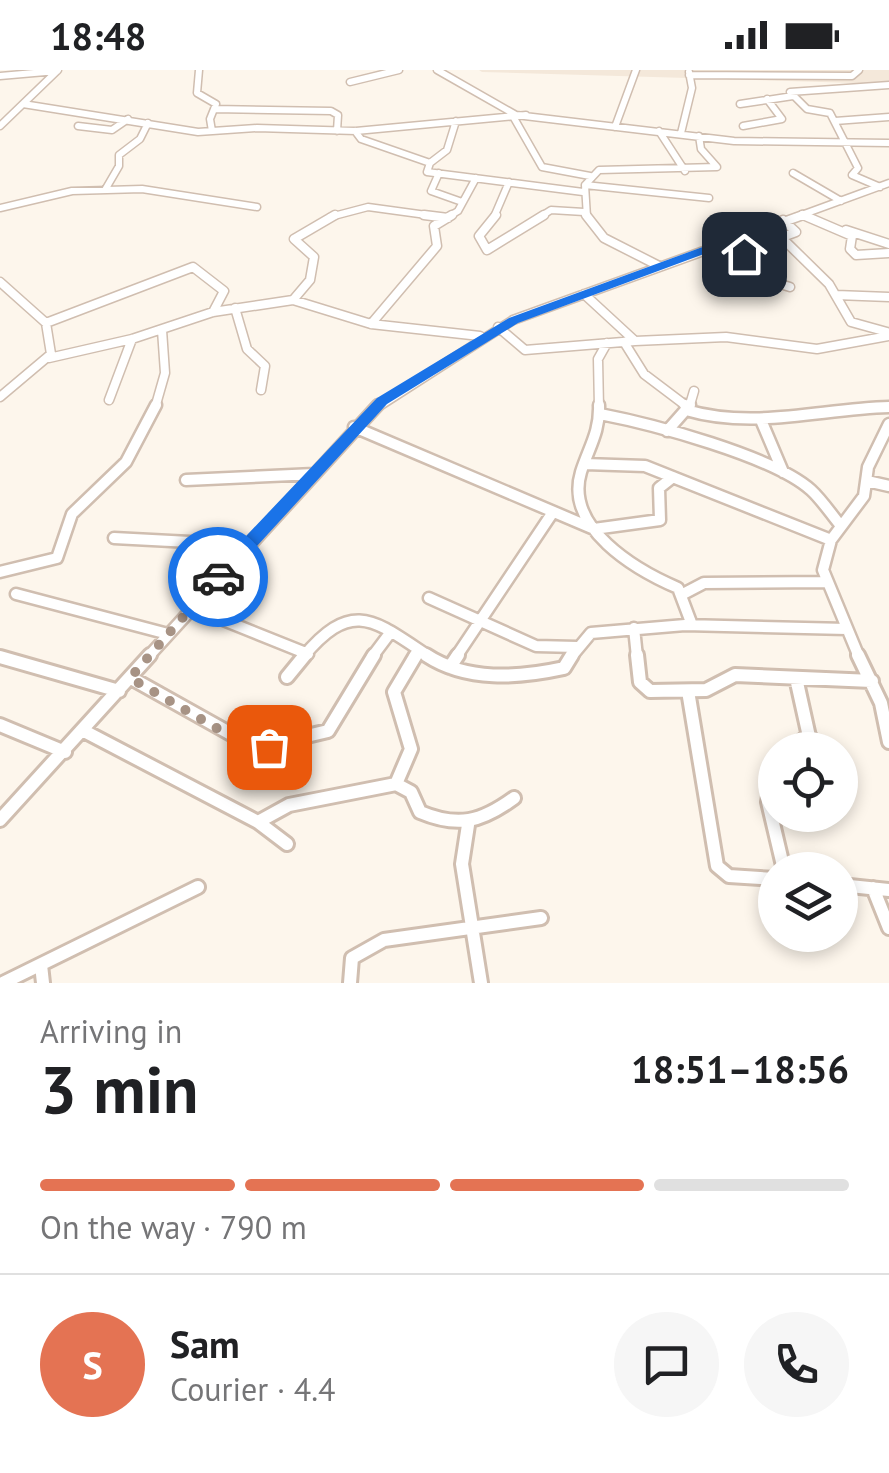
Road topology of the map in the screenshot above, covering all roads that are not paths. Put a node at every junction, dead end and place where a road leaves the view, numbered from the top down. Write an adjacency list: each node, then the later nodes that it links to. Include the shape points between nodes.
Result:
1 (57, 70): 9 (street); 16 (street)
2 (199, 70): 19 (street, via 198,92 216,104)
3 (399, 70): 11 (street)
4 (437, 70): 23 (street)
5 (636, 70): 33 (street)
6 (768, 70): 10 (street)
7 (859, 70): 10 (street, via 852,76)
8 (689, 72): 10 (street); 41 (street, via 692,88)
9 (0, 76)
10 (775, 76): 14 (street)
11 (350, 82)
12 (889, 85): 13 (street)
13 (804, 91): 14 (street); 18 (street)
14 (792, 94): 15 (street); 18 (street, via 807,109)
15 (767, 99): 17 (street); 32 (street, via 782,119)
16 (23, 104): 25 (street); 29 (street)
17 (740, 104)
18 (821, 109): 28 (street)
19 (214, 110): 20 (street); 36 (street)
20 (242, 110): 21 (street); 34 (street)
21 (268, 110): 22 (street); 35 (street, via 275,113)
22 (298, 111): 37 (street, via 336,113); 40 (street)
23 (526, 115): 26 (street); 33 (street)
24 (889, 117): 28 (street)
25 (130, 118): 30 (street); 31 (street, via 112,130)
26 (514, 118): 27 (street); 49 (street, via 542,167)
27 (456, 121): 38 (street); 45 (street, via 446,150)
28 (835, 121): 43 (street)
29 (2, 122)
30 (148, 123): 36 (street); 54 (street, via 118,157)
31 (78, 126)
32 (743, 126)
33 (615, 127): 39 (street)
34 (238, 128): 35 (street); 36 (street)
35 (273, 128): 40 (street)
36 (212, 130)
37 (338, 131): 38 (street); 40 (street)
38 (355, 131): 45 (street, via 367,142)
39 (659, 131): 41 (street); 46 (street)
40 (307, 132)
41 (681, 134): 42 (street)
42 (699, 136): 43 (street); 46 (street, via 700,149 717,167)
43 (846, 140): 44 (street); 52 (street, via 858,168 854,177)
44 (889, 143)
45 (430, 163): 48 (street, via 426,170)
46 (686, 171): 49 (street, via 604,170)
47 (793, 173): 56 (street)
48 (439, 174): 50 (street); 57 (street, via 430,192)
49 (590, 176): 53 (street)
50 (476, 178): 51 (street); 57 (street)
51 (509, 182): 53 (street); 60 (street, via 496,215 478,236 487,250 551,210)
52 (886, 187): 56 (street)
53 (584, 188): 55 (street); 60 (street)
54 (105, 190): 58 (street); 59 (street, via 157,190)
55 (709, 198)
56 (841, 201): 61 (street)
57 (462, 202): 62 (street)
58 (0, 208)
59 (258, 208)
60 (584, 212): 70 (street, via 607,242)
61 (802, 214): 63 (street); 64 (street)
62 (448, 218): 76 (street, via 368,205 343,209 294,240 314,257 315,267); 80 (street, via 434,226 437,246 422,269)
63 (784, 220): 65 (street, via 796,232); 67 (street)
64 (845, 230): 66 (street); 69 (street, via 856,255)
65 (781, 237): 68 (street); 74 (street)
66 (889, 244)
67 (712, 247): 68 (street, via 736,255); 70 (street)
68 (750, 251): 72 (street)
69 (889, 253)
70 (659, 266): 73 (street)
71 (0, 282): 79 (street)
72 (790, 287)
73 (584, 294): 83 (street); 89 (street)
74 (836, 294): 75 (street); 82 (street, via 851,322)
75 (889, 298)
76 (293, 300): 77 (street); 80 (street)
77 (235, 308): 78 (street); 91 (street, via 246,349 265,366)
78 (213, 312): 79 (street, via 224,291 193,267); 84 (street)
79 (46, 323): 90 (street)
80 (371, 324): 86 (street)
81 (889, 325): 82 (street)
82 (868, 326): 85 (street)
83 (498, 327): 86 (street); 88 (street, via 525,350)
84 (162, 330): 87 (street); 116 (street, via 168,374 136,446 99,493 74,511 57,558)
85 (889, 334): 89 (street, via 817,350 726,336)
86 (482, 336): 100 (street)
87 (132, 339): 90 (street); 94 (street)
88 (607, 342): 89 (street); 97 (street, via 598,359)
89 (630, 342): 96 (street, via 644,374)
90 (50, 358): 93 (street)
91 (261, 390)
92 (694, 391): 96 (street)
93 (0, 398)
94 (109, 400)
95 (889, 407): 98 (street)
96 (688, 409): 98 (street, via 720,419); 101 (street)
97 (600, 414): 101 (street); 103 (street)
98 (760, 420): 104 (street)
99 (889, 424): 102 (street)
100 (354, 427): 105 (street); 110 (street)
101 (667, 431): 104 (street)
102 (883, 448): 108 (street)
103 (585, 464): 106 (street, via 645,466); 112 (street, via 578,500)
104 (783, 472): 111 (street, via 811,490)
105 (314, 474): 107 (street); 115 (street)
106 (673, 477): 112 (street, via 659,488 660,520); 114 (street)
107 (186, 480)
108 (867, 481): 109 (street); 111 (street)
109 (889, 486)
110 (553, 512): 112 (street); 122 (street)
111 (842, 526): 114 (street)
112 (594, 529): 119 (street, via 637,570)
113 (114, 538): 115 (street)
114 (832, 540): 117 (street)
115 (247, 545): 121 (street)
116 (0, 572)
117 (826, 582): 119 (street, via 704,583); 125 (street)
118 (16, 594): 127 (street)
119 (683, 594): 123 (street)
120 (429, 598): 122 (street)
121 (191, 607): 127 (street); 130 (street)
122 (482, 622): 128 (street, via 536,646); 132 (street)
123 (692, 625): 124 (street); 125 (street)
124 (634, 628): 128 (street, via 591,633); 137 (street, via 643,688)
125 (846, 629): 136 (street)
126 (390, 633): 129 (street); 130 (street, via 345,619); 134 (street, via 328,732 269,747 244,744)
127 (168, 634): 134 (street)
128 (577, 647): 132 (street, via 564,668 537,674)
129 (418, 650): 132 (street); 144 (street, via 394,692 411,748)
130 (308, 654): 133 (street)
131 (0, 657): 138 (street)
132 (450, 668)
133 (287, 677)
134 (130, 678): 138 (street)
135 (796, 678): 136 (street); 137 (street, via 735,675 714,688); 141 (street)
136 (872, 681): 142 (street)
137 (688, 690): 150 (street, via 717,866 729,876)
138 (119, 691): 140 (street)
139 (0, 724): 143 (street)
140 (84, 730): 143 (street); 147 (street)
141 (808, 732)
142 (889, 742)
143 (65, 752): 146 (street)
144 (396, 784): 147 (street, via 288,805); 148 (street, via 411,792 420,812)
145 (514, 798): 148 (street)
146 (0, 820)
147 (258, 822): 149 (street)
148 (468, 825): 154 (street, via 462,864)
149 (287, 844)
150 (758, 878)
151 (198, 887): 156 (street)
152 (881, 889): 155 (street)
153 (541, 918): 154 (street)
154 (472, 928): 159 (street, via 384,940 352,958); 160 (street)
155 (889, 928)
156 (41, 965): 157 (street); 158 (street)
157 (3, 983)
158 (42, 983)
159 (350, 983)
160 (481, 983)

